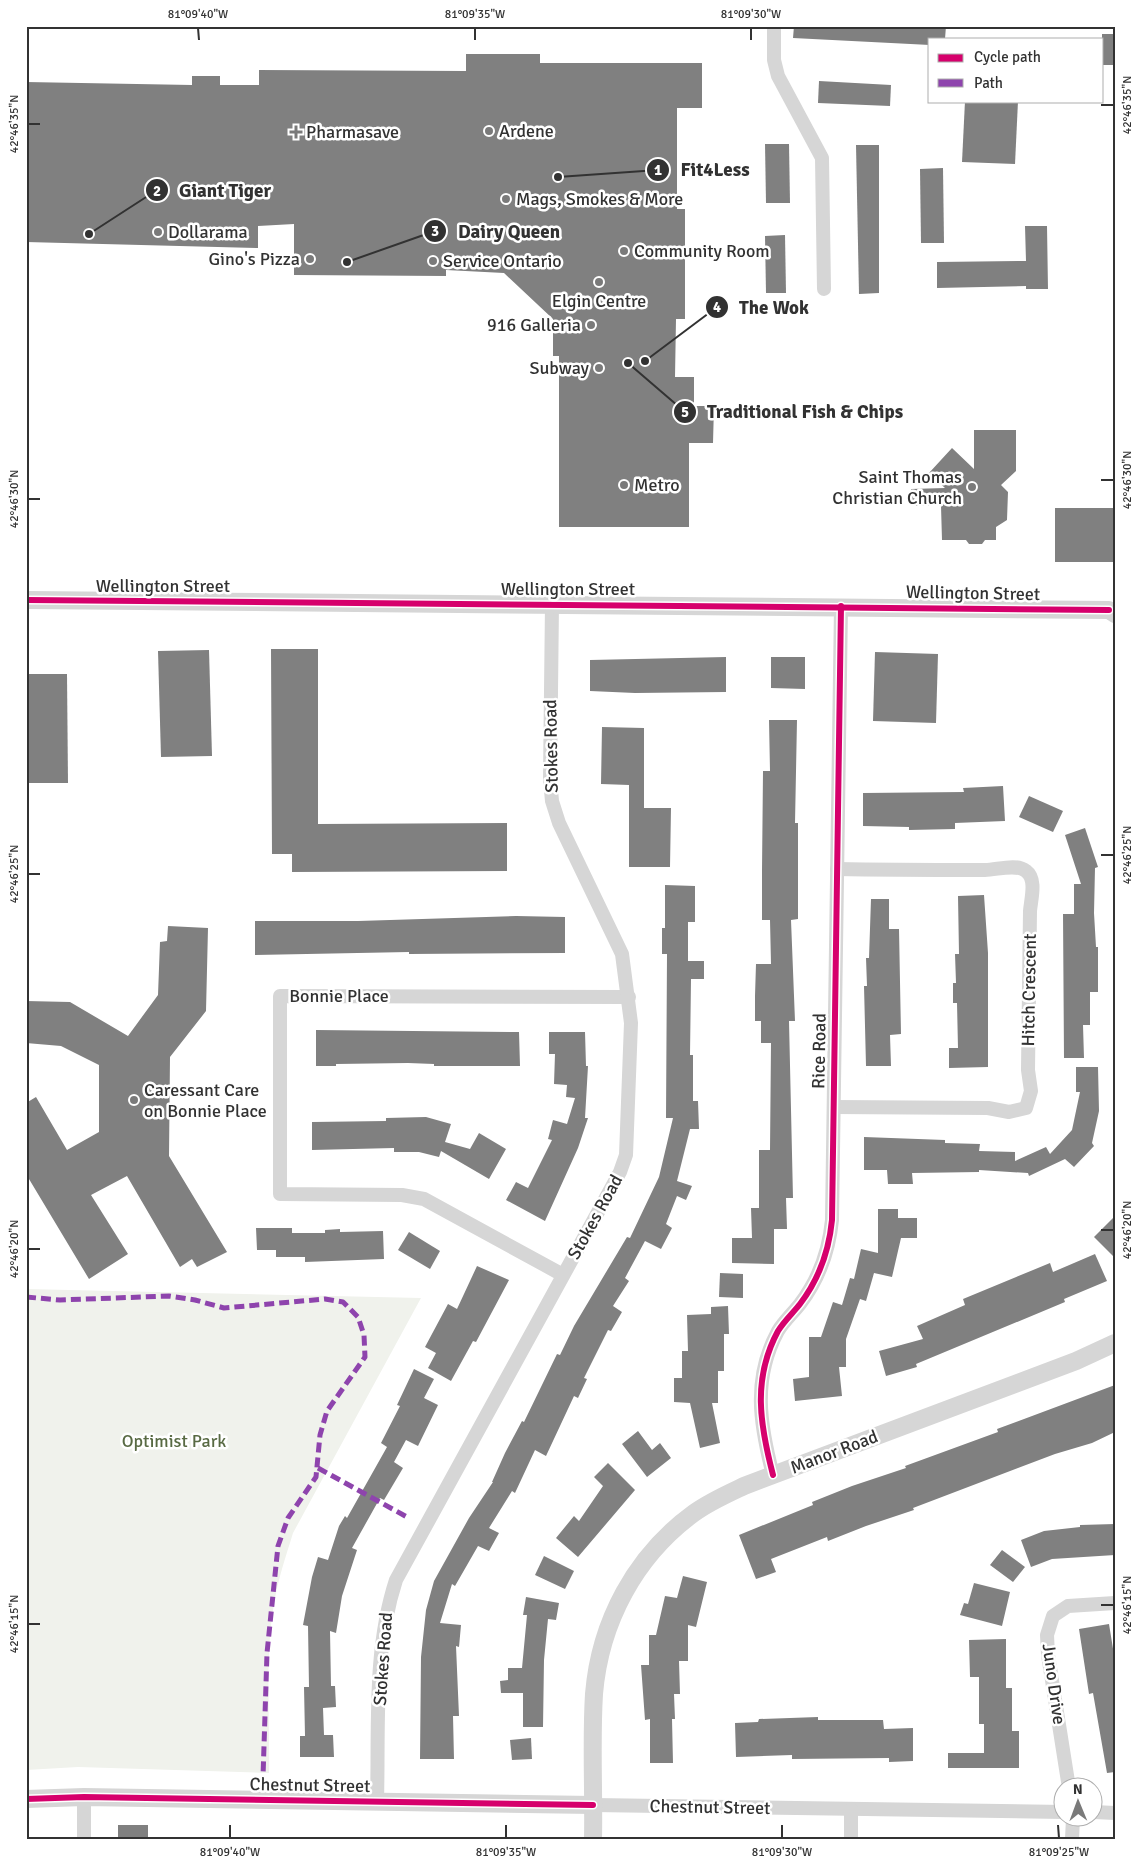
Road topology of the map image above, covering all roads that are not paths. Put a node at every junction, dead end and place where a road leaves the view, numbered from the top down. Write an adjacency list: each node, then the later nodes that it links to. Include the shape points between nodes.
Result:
1 (774, 26): 2 (street, via 774,60 778,76 822,158)
2 (824, 289)
3 (26, 600): 4 (street, Wellington Street)
4 (552, 604): 5 (street, Wellington Street); 8 (street, Stokes Road, via 552,801 559,823 622,954)
5 (841, 606): 6 (street, Wellington Street); 7 (street, Rice Road)
6 (1113, 609)
7 (837, 869): 9 (street, Rice Road); 9 (street, Hitch Crescent, via 1020,868 1028,872 1033,891 1028,1070 1031,1091 1026,1108 1009,1112 988,1108)
8 (629, 997): 10 (street, Stokes Road, via 626,1155 620,1172); 10 (street, Bonnie Place, via 280,996 280,1194 402,1195 424,1199)
9 (834, 1107): 12 (street, Rice Road, via 830,1243 812,1286 779,1330 761,1380 760,1422)
10 (563, 1275): 17 (street, Stokes Road, via 396,1580 386,1610 381,1645)
11 (1115, 1343): 12 (street, Manor Road, via 1076,1361)
12 (773, 1475): 18 (street, Manor Road, via 744,1486 694,1513 653,1551 619,1601 606,1630 595,1686)
13 (1115, 1603): 14 (street, Juno Drive, via 1068,1606 1053,1616 1047,1635)
14 (1067, 1778)
15 (84, 1797): 16 (street, Chestnut Street); 17 (street, Chestnut Street); 21 (street)
16 (26, 1799)
17 (377, 1801): 18 (street, Chestnut Street)
18 (593, 1805): 19 (street, Chestnut Street); 22 (street, Manor Road)
19 (851, 1810): 20 (street, Chestnut Street); 23 (street)
20 (1054, 1812)
21 (84, 1839)
22 (593, 1839)
23 (851, 1839)

